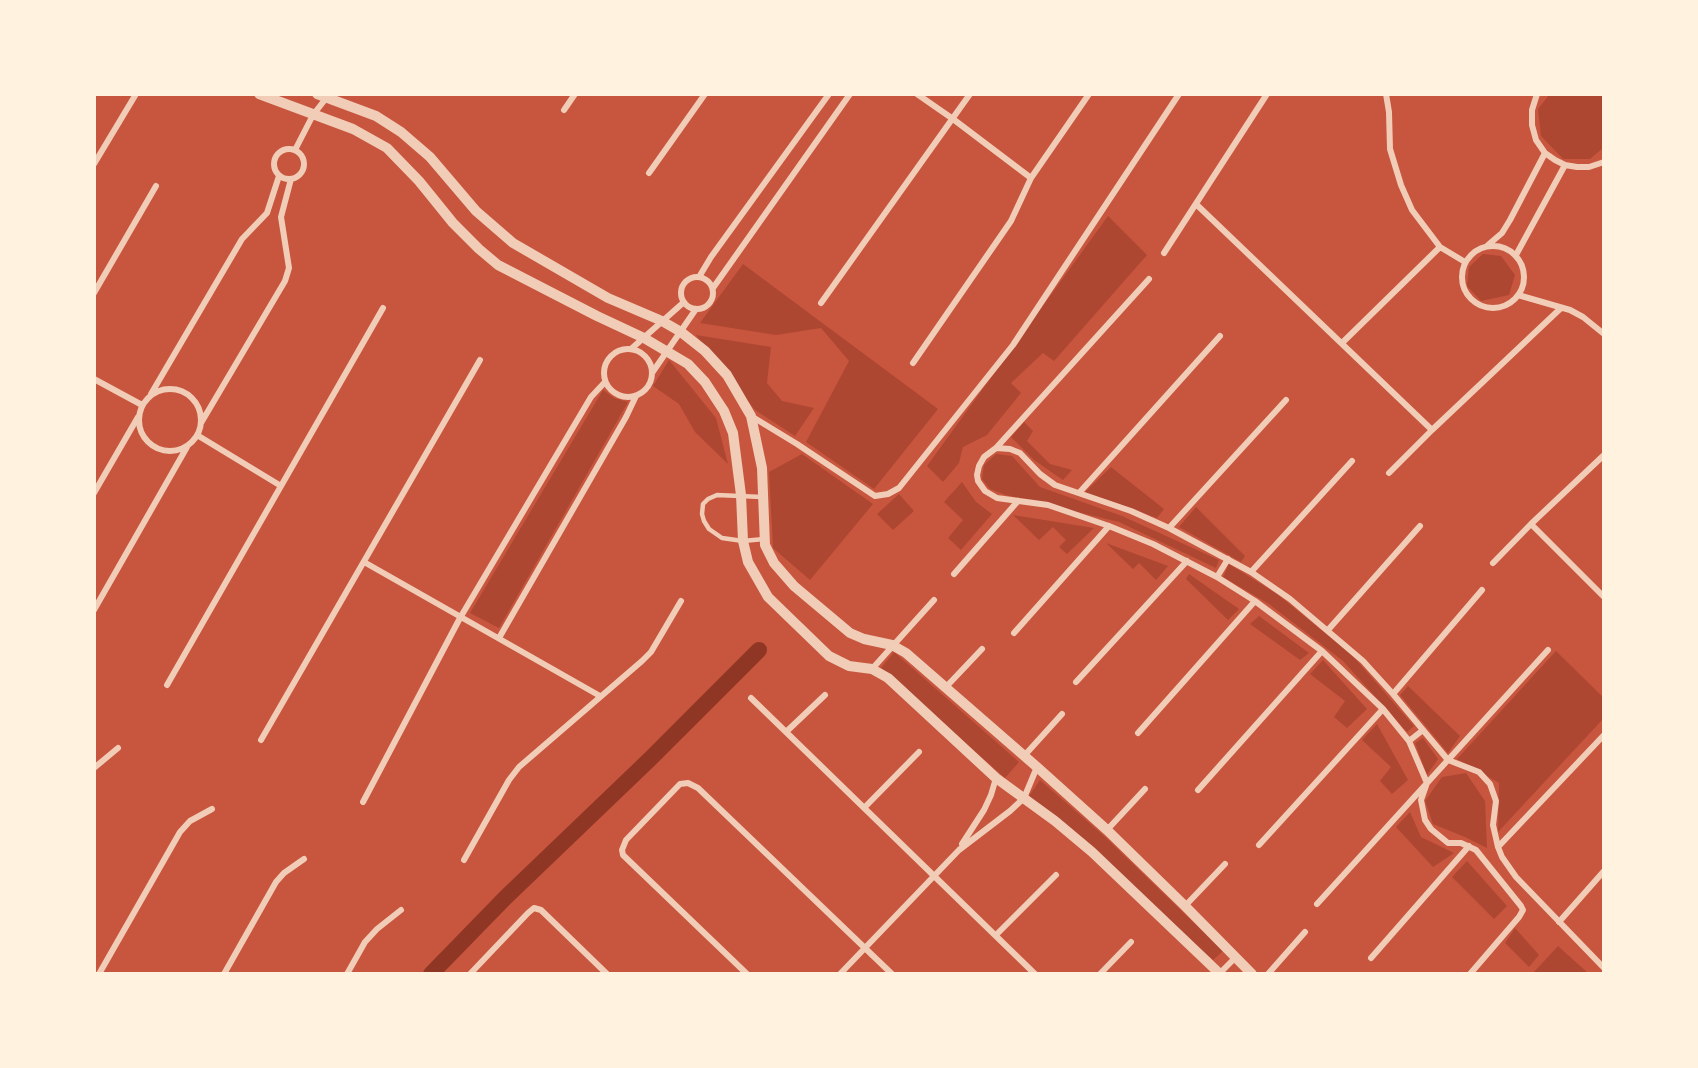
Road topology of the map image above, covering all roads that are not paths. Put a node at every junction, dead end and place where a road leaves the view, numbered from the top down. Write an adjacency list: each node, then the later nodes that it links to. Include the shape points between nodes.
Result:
1 (136, 94): 21 (street)
2 (259, 94): 16 (street)
3 (574, 94): 15 (street)
4 (705, 94): 23 (street)
5 (829, 94): 36 (street)
6 (850, 94): 38 (street)
7 (917, 94): 17 (street)
8 (970, 94): 17 (street)
9 (1089, 94): 25 (street)
10 (1179, 94): 63 (street, via 1013,345 900,488 875,496)
11 (1267, 94): 28 (street)
12 (1386, 94): 32 (street, via 1389,149 1401,185 1412,210)
13 (1537, 94): 19 (street, via 1532,125)
14 (324, 96): 16 (street); 46 (street, via 376,116 401,132 430,157 476,211 513,243 608,298)
15 (564, 110)
16 (313, 115): 18 (street); 50 (street, via 353,129 387,148 453,223 498,265)
17 (952, 119): 25 (street); 42 (street)
18 (295, 150): 24 (street, via 277,155 274,166); 26 (street, via 304,164 301,174)
19 (1545, 153): 22 (street); 31 (street, via 1502,233)
20 (1604, 162): 22 (street, via 1589,167)
21 (94, 164)
22 (1565, 165): 34 (street)
23 (649, 173)
24 (279, 176): 26 (street); 29 (street)
25 (1031, 178): 55 (street, via 1011,221)
26 (291, 179): 30 (street)
27 (156, 186): 39 (street)
28 (1197, 205): 33 (street); 51 (street)
29 (267, 213): 30 (street); 59 (street, via 242,239)
30 (281, 217): 65 (street, via 289,268 285,281)
31 (1488, 245): 34 (street, via 1508,248); 35 (street, via 1474,251)
32 (1440, 247): 35 (street); 51 (street)
33 (1164, 253)
34 (1516, 255): 40 (street, via 1524,274)
35 (1465, 262): 40 (street, via 1461,276 1470,300 1495,309)
36 (699, 277): 38 (street, via 708,280); 41 (street, via 683,285)
37 (1149, 279): 69 (street)
38 (713, 288): 45 (street, via 710,303)
39 (94, 293)
40 (1518, 295): 44 (street)
41 (684, 302): 45 (street); 46 (street)
42 (821, 303)
43 (383, 308): 73 (street)
44 (1561, 308): 48 (street, via 1583,317); 66 (street)
45 (696, 309): 47 (street)
46 (662, 321): 47 (street); 50 (street)
47 (681, 332): 53 (street); 63 (street, via 727,375)
48 (1604, 334)
49 (1220, 336): 75 (street)
50 (644, 338): 52 (street); 53 (street)
51 (1342, 343): 66 (street)
52 (631, 349): 56 (street, via 644,355); 58 (street, via 612,354 603,372)
53 (668, 351): 56 (street); 76 (street, via 705,382 723,411 733,433)
54 (480, 360): 87 (street)
55 (913, 363)
56 (652, 373): 60 (street, via 648,387)
57 (94, 379): 62 (street)
58 (605, 382): 60 (street, via 618,395); 98 (street, via 591,397)
59 (151, 394): 62 (street); 65 (street, via 174,388 185,392 195,400)
60 (636, 396): 101 (street)
61 (1286, 400): 82 (street)
62 (142, 405): 64 (street)
63 (751, 416): 77 (street, via 762,468)
64 (138, 417): 68 (street, via 147,443 174,452); 74 (street)
65 (201, 423): 67 (street)
66 (1432, 430): 72 (street)
67 (197, 435): 68 (street); 73 (street)
68 (187, 447): 97 (street)
69 (996, 448): 75 (street, via 1020,453 1048,480); 78 (street, via 979,466 978,481 997,498)
70 (1604, 455): 79 (street)
71 (1352, 461): 89 (street)
72 (1389, 473)
73 (280, 486): 108 (street)
74 (94, 493)
75 (1079, 493): 82 (street)
76 (741, 495): 77 (lane); 84 (street); 84 (lane, via 708,499 702,513 714,534)
77 (763, 497): 83 (street)
78 (1018, 501): 80 (street, via 1048,505); 90 (street)
79 (1531, 524): 88 (street); 93 (street)
80 (1109, 526): 86 (street); 100 (street)
81 (1420, 526): 99 (street)
82 (1169, 528): 85 (street)
83 (764, 539): 84 (lane); 102 (street, via 774,563 836,622 857,636)
84 (743, 541): 106 (street, via 748,562 768,597 818,647 849,666)
85 (1228, 559): 89 (street); 91 (street)
86 (1187, 561): 91 (street); 107 (street)
87 (363, 562): 98 (street); 120 (street)
88 (1493, 564)
89 (1251, 572): 99 (street)
90 (954, 574)
91 (1217, 577): 96 (street)
92 (1482, 590): 110 (street)
93 (1604, 597)
94 (934, 600): 102 (street)
95 (681, 601): 112 (street, via 651,652)
96 (1255, 601): 105 (street); 118 (street)
97 (94, 610)
98 (460, 618): 101 (street); 133 (street)
99 (1328, 630): 110 (street)
100 (1014, 633)
101 (499, 638): 112 (street)
102 (892, 645): 106 (street); 109 (street, via 906,652)
103 (982, 649): 109 (street)
104 (1548, 650): 125 (street)
105 (1322, 651): 114 (street); 131 (street)
106 (872, 669): 128 (street, via 888,678)
107 (1076, 682)
108 (167, 685)
109 (946, 687): 124 (street)
110 (1393, 694): 116 (street)
111 (825, 695): 117 (street)
112 (600, 696): 142 (street, via 519,766)
113 (752, 698): 117 (street)
114 (1383, 710): 121 (street); 137 (street)
115 (1062, 714): 124 (street)
116 (1423, 730): 121 (street); 125 (street)
117 (786, 732): 134 (street)
118 (1138, 734)
119 (1604, 735): 139 (street)
120 (261, 740)
121 (1410, 741): 129 (street)
122 (118, 748): 127 (street)
123 (919, 752): 134 (street)
124 (1024, 756): 126 (street)
125 (1448, 760): 129 (street); 139 (street, via 1479,772 1490,784 1496,801 1493,825)
126 (1037, 767): 132 (street); 136 (street)
127 (94, 768)
128 (996, 778): 132 (street); 140 (street, via 984,810)
129 (1427, 783): 138 (street, via 1421,800 1425,820 1448,843); 147 (street)
130 (1145, 789): 136 (street)
131 (1198, 790)
132 (1024, 798): 140 (street); 158 (street, via 1092,852)
133 (363, 802)
134 (864, 808): 146 (street)
135 (212, 809): 159 (street, via 190,821 180,832)
136 (1107, 830): 148 (street)
137 (1258, 845)
138 (1469, 846): 156 (street); 171 (street, via 1483,857 1522,910)
139 (1498, 848): 150 (street, via 1516,877)
140 (958, 850): 146 (street)
141 (304, 859): 160 (street, via 276,882)
142 (464, 860)
143 (1225, 864): 148 (street)
144 (1604, 871): 150 (street)
145 (1056, 874): 152 (street)
146 (934, 876): 152 (street); 154 (street)
147 (1317, 904)
148 (1185, 906): 155 (street)
149 (401, 910): 161 (street, via 365,942)
150 (1559, 922): 157 (street)
151 (1305, 932): 170 (street)
152 (996, 936): 167 (street)
153 (1131, 942): 168 (street)
154 (865, 948): 164 (street, via 699,788 680,784 621,850); 165 (street); 166 (street)
155 (1236, 957): 158 (street); 169 (street)
156 (1371, 958)
157 (1604, 968)
158 (1220, 973)
159 (99, 974)
160 (224, 974)
161 (347, 974)
162 (470, 974): 163 (street, via 534,908 541,910)
163 (607, 974)
164 (747, 974)
165 (840, 974)
166 (892, 974)
167 (1035, 974)
168 (1100, 974)
169 (1252, 974)
170 (1268, 974)
171 (1470, 974)

